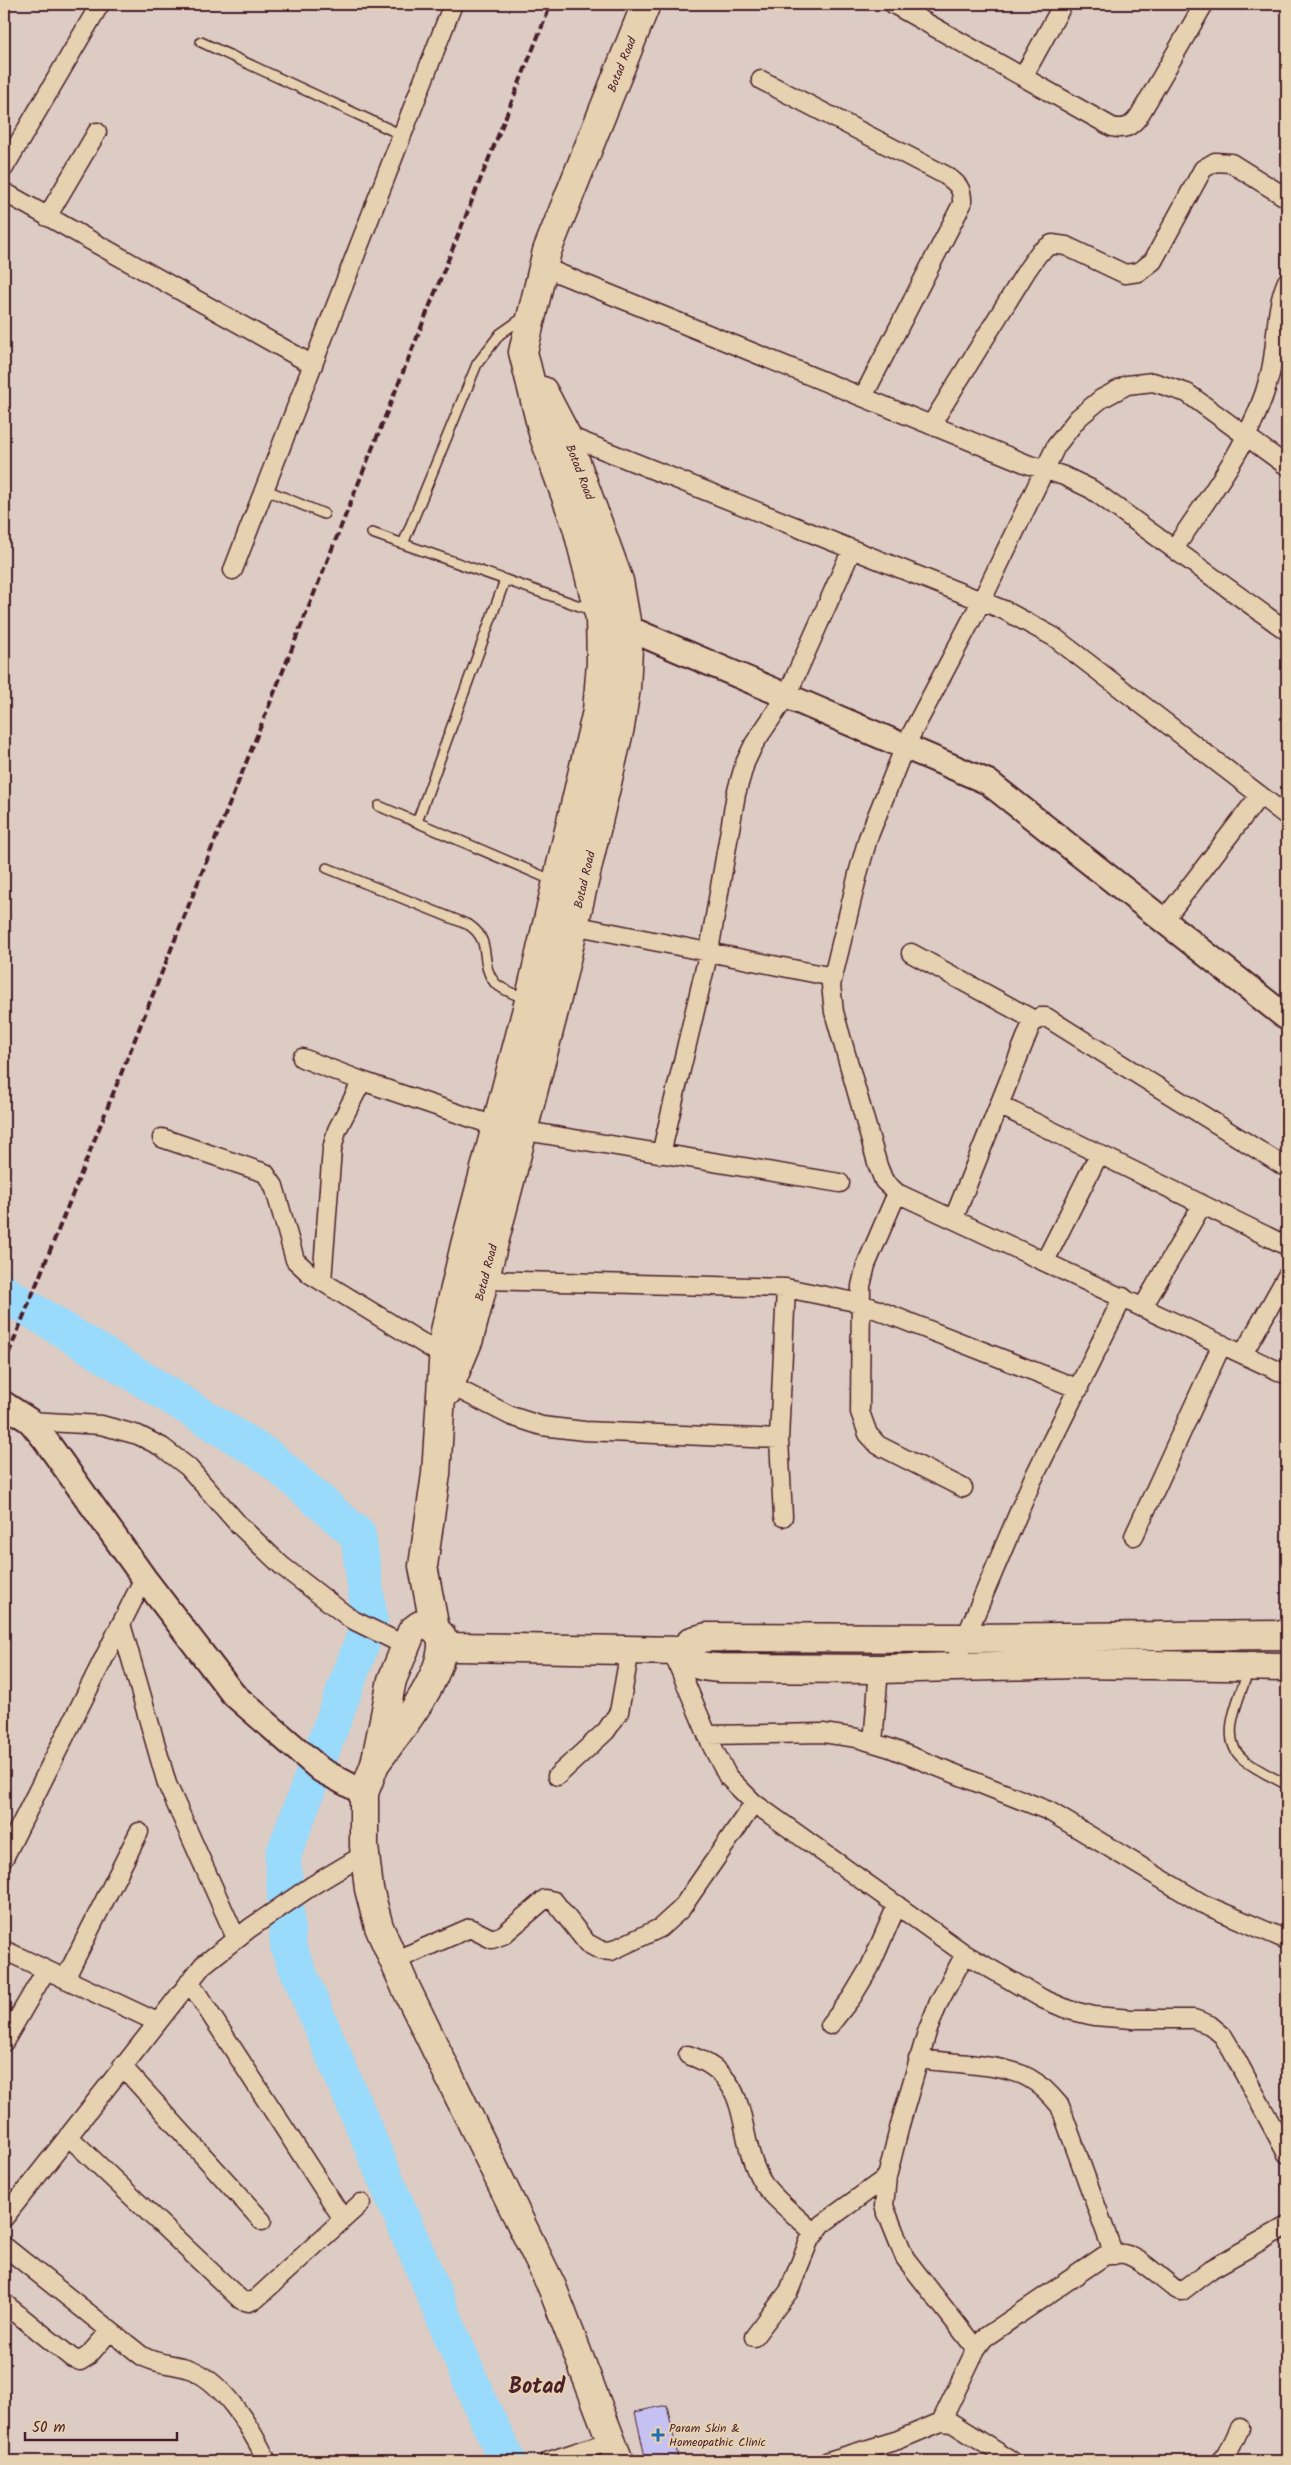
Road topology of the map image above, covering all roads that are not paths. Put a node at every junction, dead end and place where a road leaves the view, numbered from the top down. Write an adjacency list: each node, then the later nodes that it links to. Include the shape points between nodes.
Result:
1 (100, 4): 12 (street)
2 (453, 4): 11 (street)
3 (646, 4): 16 (main road, Botad Road)
4 (1063, 4): 8 (street)
5 (1204, 4): 8 (street, via 1132,126 1112,127)
6 (900, 5): 8 (street)
7 (201, 42): 11 (lane)
8 (1023, 77)
9 (761, 80): 21 (street, via 945,175 957,183 963,193 962,204)
10 (97, 132): 15 (street)
11 (402, 135): 20 (street)
12 (4, 168)
13 (4, 192): 15 (street)
14 (1287, 198): 22 (street, via 1231,163 1214,162 1203,169 1153,261 1140,272 1125,274 1066,246 1052,244 1039,253 1027,270)
15 (47, 216): 20 (street)
16 (543, 267): 18 (main road, Botad Road); 21 (street)
17 (1287, 281): 24 (street, via 1279,304 1271,372)
18 (532, 311): 19 (main road, Botad Road); 30 (lane, via 500,334 477,364)
19 (523, 352): 23 (main road, Botad Road); 36 (main road, Botad Road, via 544,437 577,527)
20 (313, 365): 27 (street)
21 (863, 397): 22 (street)
22 (930, 425): 26 (street)
23 (566, 435): 31 (street); 37 (main road, Botad Road, via 619,580)
24 (1248, 437): 25 (street); 26 (street, via 1187,393 1171,386 1153,382 1127,385 1100,399 1078,418 1056,446); 32 (street)
25 (1287, 466)
26 (1044, 469): 32 (street, via 1090,488); 35 (street)
27 (264, 489): 28 (lane); 33 (street)
28 (324, 514)
29 (372, 533): 30 (lane)
30 (403, 544): 34 (lane)
31 (852, 549): 35 (street); 39 (street)
32 (1174, 549): 38 (street)
33 (233, 570)
34 (505, 580): 36 (lane); 44 (lane)
35 (982, 600): 40 (street); 41 (street, via 1054,637)
36 (599, 615): 37 (street); 46 (main road, Botad Road, via 601,663 597,711)
37 (627, 627): 39 (street); 48 (main road, Botad Road, via 626,688 620,727)
38 (1287, 631)
39 (787, 695): 40 (street); 49 (street, via 745,763 736,794)
40 (905, 746): 47 (street, via 988,782); 51 (street, via 868,838)
41 (1260, 795): 43 (street); 47 (street)
42 (379, 806): 44 (lane)
43 (1287, 816)
44 (417, 822): 46 (lane)
45 (326, 868): 52 (lane, via 479,931 484,941 489,974 496,985)
46 (557, 882): 52 (main road, Botad Road)
47 (1164, 920): 53 (street)
48 (573, 926): 49 (street); 52 (main road, Botad Road)
49 (709, 951): 51 (street); 60 (street)
50 (910, 953): 54 (street)
51 (833, 977): 64 (street, via 834,1012 878,1166 884,1181)
52 (541, 1006): 58 (main road, Botad Road)
53 (1287, 1018)
54 (1034, 1020): 57 (street); 62 (street, via 1046,1017)
55 (302, 1058): 56 (street)
56 (362, 1082): 58 (street); 71 (street, via 337,1130 332,1149)
57 (999, 1105): 61 (street); 66 (street)
58 (508, 1128): 60 (street); 70 (main road, Botad Road); 78 (main road, Botad Road, via 445,1331)
59 (162, 1138): 71 (street, via 265,1173 274,1186 295,1260)
60 (661, 1154): 63 (street)
61 (1099, 1154): 65 (street); 68 (street)
62 (1287, 1168)
63 (840, 1183)
64 (897, 1193): 66 (street); 74 (street, via 866,1265)
65 (1202, 1204): 67 (street); 75 (street)
66 (954, 1218): 68 (street)
67 (1287, 1246)
68 (1046, 1261): 73 (street)
69 (1287, 1276): 77 (street)
70 (484, 1280): 72 (street); 80 (main road, Botad Road, via 469,1339)
71 (322, 1281): 78 (street)
72 (786, 1288): 74 (street); 85 (street)
73 (1122, 1297): 75 (street); 81 (street)
74 (860, 1303): 81 (street); 86 (street, via 860,1412 868,1434 878,1445)
75 (1143, 1307): 76 (street)
76 (1222, 1344): 77 (street); 88 (street)
77 (1243, 1354): 79 (street)
78 (442, 1355): 83 (main road, Botad Road)
79 (1287, 1375)
80 (450, 1385): 83 (main road, Botad Road); 85 (street, via 511,1416 542,1426 584,1431)
81 (1079, 1389): 93 (street, via 1032,1481)
82 (4, 1404): 84 (street)
83 (439, 1412): 92 (main road, Botad Road, via 436,1474 423,1569)
84 (30, 1421): 89 (street); 92 (street, via 100,1425 138,1435 162,1447 188,1467 239,1525 282,1566 351,1619)
85 (779, 1439): 87 (street)
86 (962, 1488)
87 (783, 1517)
88 (1134, 1536)
89 (144, 1578): 90 (street); 105 (street, via 233,1694 321,1770)
90 (121, 1624): 109 (street); 111 (street, via 167,1784)
91 (1287, 1635): 93 (main road)
92 (424, 1638): 94 (main road, via 457,1648); 100 (main road, via 392,1680); 100 (main road, via 434,1675)
93 (965, 1638): 95 (main road, via 707,1637 692,1641); 97 (street)
94 (630, 1650): 95 (main road); 103 (street, via 619,1712 606,1731)
95 (676, 1651): 99 (main road, via 699,1667); 101 (street)
96 (1250, 1666): 97 (main road, via 1075,1664); 98 (main road); 104 (lane, via 1230,1730 1233,1747 1243,1759)
97 (953, 1667): 99 (main road)
98 (1287, 1667)
99 (879, 1669): 102 (street)
100 (401, 1705): 105 (main road)
101 (707, 1735): 102 (street, via 823,1733); 106 (street, via 728,1777)
102 (873, 1743): 112 (street, via 1049,1811 1203,1904)
103 (557, 1776)
104 (1287, 1785)
105 (364, 1793): 108 (main road)
106 (754, 1803): 110 (street); 115 (street, via 681,1909 660,1928 611,1951 600,1950 587,1943 554,1901 545,1899 502,1936 492,1939 470,1928)
107 (139, 1832): 117 (street)
108 (365, 1854): 111 (street); 115 (main road, via 379,1927)
109 (4, 1858)
110 (896, 1905): 114 (street); 120 (street, via 870,1967)
111 (243, 1933): 118 (street, via 203,1965)
112 (1287, 1940)
113 (4, 1950): 116 (street)
114 (965, 1954): 123 (street, via 939,2002); 126 (street, via 1043,1999 1069,2010 1132,2019 1194,2019 1210,2025 1223,2036 1232,2051)
115 (394, 1961): 142 (main road, via 552,2288)
116 (46, 1970): 117 (street); 121 (street)
117 (65, 1979): 119 (street)
118 (189, 1981): 119 (street); 130 (street)
119 (157, 2022): 124 (street)
120 (830, 2025)
121 (4, 2042)
122 (688, 2055): 133 (street, via 708,2062 725,2078 740,2104 754,2166 762,2182)
123 (918, 2059): 127 (street); 135 (street, via 1010,2071 1028,2077 1047,2090 1060,2106)
124 (122, 2066): 125 (street); 131 (street)
125 (68, 2136): 129 (street); 130 (street, via 241,2300 249,2302 256,2299)
126 (1287, 2154)
127 (887, 2177): 133 (street, via 822,2224); 139 (street, via 884,2206 906,2258)
128 (362, 2203): 130 (street)
129 (4, 2218)
130 (343, 2219)
131 (262, 2221)
132 (1287, 2226): 135 (street, via 1211,2269 1182,2291 1172,2289 1162,2277 1138,2260 1122,2254)
133 (815, 2234): 138 (street, via 789,2291)
134 (4, 2246): 137 (street)
135 (1114, 2255): 139 (street, via 1104,2256 984,2338)
136 (4, 2303): 137 (street, via 80,2361)
137 (110, 2330): 143 (street, via 155,2363 187,2368 215,2385 238,2411)
138 (754, 2336)
139 (976, 2349): 140 (street)
140 (941, 2422): 145 (street, via 898,2440); 146 (street, via 952,2422)
141 (1240, 2428): 147 (street, via 1228,2453)
142 (615, 2451): 144 (street)
143 (267, 2461)
144 (549, 2461)
145 (828, 2461)
146 (1012, 2461)
147 (1220, 2461)

